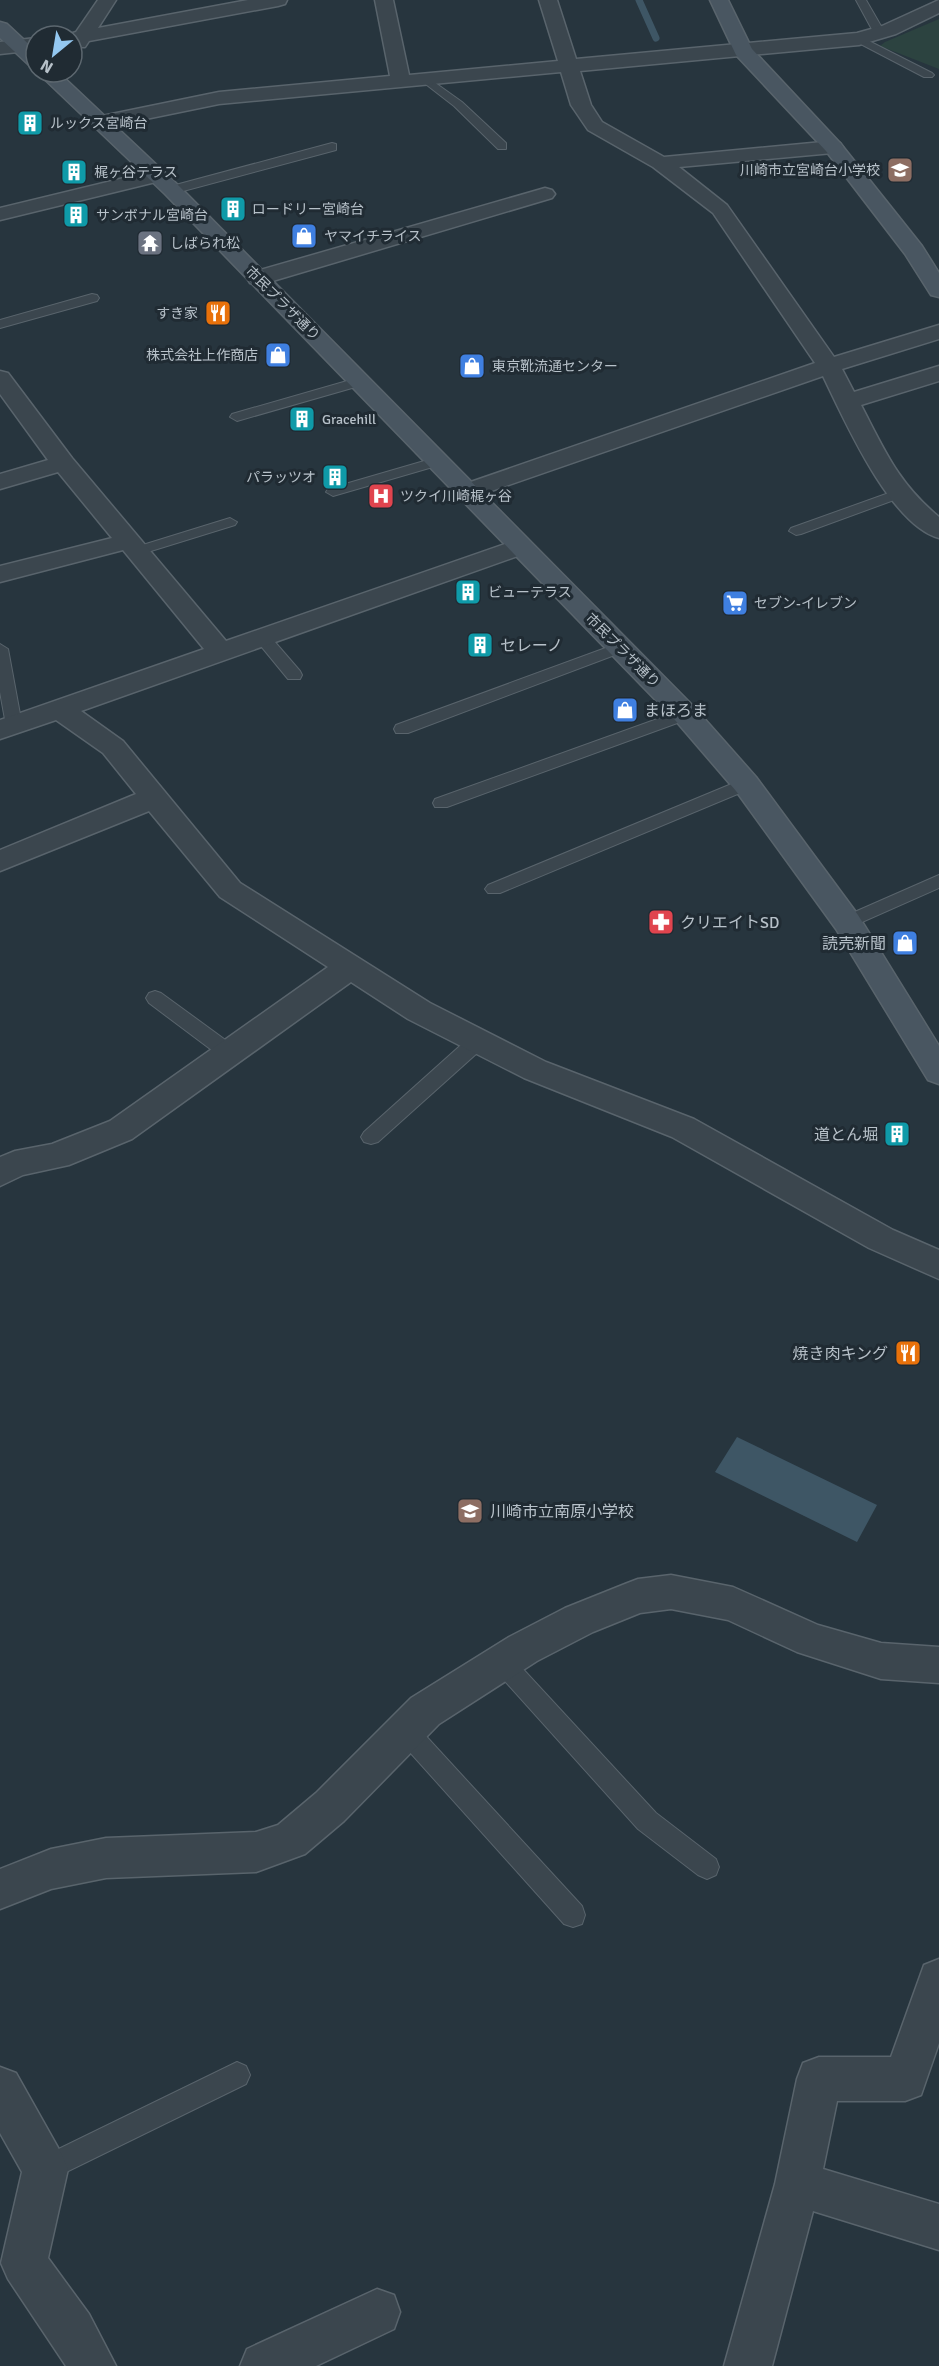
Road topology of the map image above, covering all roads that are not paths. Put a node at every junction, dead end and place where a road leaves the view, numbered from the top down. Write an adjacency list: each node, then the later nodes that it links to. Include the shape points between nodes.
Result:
1 (107, 0): 9 (street)
2 (278, 0): 11 (street)
3 (384, 0): 20 (street)
4 (548, 0): 17 (street)
5 (719, 0): 16 (street)
6 (861, 0): 10 (lane)
7 (939, 6): 10 (street)
8 (0, 28): 13 (street, 市民プラザ通り)
9 (84, 29)
10 (879, 33): 12 (street)
11 (84, 36)
12 (859, 39): 16 (street); 18 (lane)
13 (24, 43)
14 (24, 45): 15 (street)
15 (0, 48)
16 (743, 51): 17 (street); 25 (street)
17 (568, 66): 19 (street); 26 (street, via 581,105 595,126)
18 (928, 75)
19 (427, 80): 20 (street); 23 (lane)
20 (401, 83): 22 (street, via 219,98)
21 (62, 84): 22 (street, 市民プラザ通り)
22 (102, 122): 27 (street, 市民プラザ通り)
23 (502, 146)
24 (332, 147): 27 (lane)
25 (833, 147): 26 (street); 31 (street, via 914,251)
26 (660, 163): 35 (street, via 720,209)
27 (165, 183): 29 (street); 30 (street, 市民プラザ通り)
28 (545, 194): 30 (street)
29 (0, 214)
30 (258, 278): 37 (street, 市民プラザ通り)
31 (939, 290)
32 (92, 298): 33 (lane)
33 (0, 324)
34 (939, 332): 35 (street)
35 (829, 366): 39 (street); 44 (street)
36 (939, 373): 39 (street)
37 (361, 381): 40 (lane); 41 (street, 市民プラザ通り)
38 (2, 382): 42 (street)
39 (848, 402): 46 (street, via 886,476)
40 (237, 417)
41 (438, 461): 44 (street, 市民プラザ通り); 45 (lane)
42 (63, 464): 43 (street); 50 (street)
43 (0, 482)
44 (468, 490): 51 (street, 市民プラザ通り)
45 (333, 492)
46 (900, 493): 48 (street); 49 (lane)
47 (230, 522): 50 (lane)
48 (939, 530)
49 (796, 531)
50 (134, 546): 52 (street); 56 (street)
51 (520, 547): 53 (street); 54 (street, 市民プラザ通り)
52 (0, 574)
53 (262, 637): 56 (street); 57 (lane)
54 (622, 647): 59 (street, 市民プラザ通り); 61 (lane)
55 (0, 649): 60 (lane)
56 (221, 652): 58 (street)
57 (294, 675)
58 (58, 708): 60 (street); 63 (street, via 113,747)
59 (685, 714): 62 (street, 市民プラザ通り); 64 (lane)
60 (7, 727)
61 (402, 729)
62 (746, 784): 67 (lane); 68 (street, 市民プラザ通り)
63 (156, 797): 65 (street); 69 (street, via 231,890)
64 (441, 803)
65 (0, 861)
66 (939, 881): 68 (lane)
67 (494, 889)
68 (847, 922): 73 (street, 市民プラザ通り)
69 (350, 967): 71 (street, via 419,1011); 72 (street)
70 (155, 998): 72 (lane)
71 (478, 1041): 74 (lane); 76 (street, via 535,1070 683,1128 881,1239)
72 (228, 1052): 75 (street, via 121,1130 57,1156 15,1164)
73 (939, 1072)
74 (372, 1137)
75 (0, 1173)
76 (939, 1265)
77 (502, 1662): 78 (street, via 579,1620 638,1596 671,1592 733,1604 811,1640 881,1661); 79 (street, via 426,1711); 80 (lane, via 647,1821)
78 (939, 1665)
79 (406, 1731): 81 (street, via 291,1840 256,1852 106,1858 51,1869); 82 (lane)
80 (707, 1867)
81 (0, 1889)
82 (573, 1915)
83 (939, 1980): 87 (street, via 905,2079 819,2079)
84 (237, 2075): 86 (lane)
85 (0, 2089): 86 (street)
86 (45, 2169): 90 (street, via 24,2263)
87 (798, 2184): 88 (street); 92 (street)
88 (939, 2227)
89 (377, 2312): 91 (street)
90 (92, 2366)
91 (264, 2366)
92 (748, 2366)

